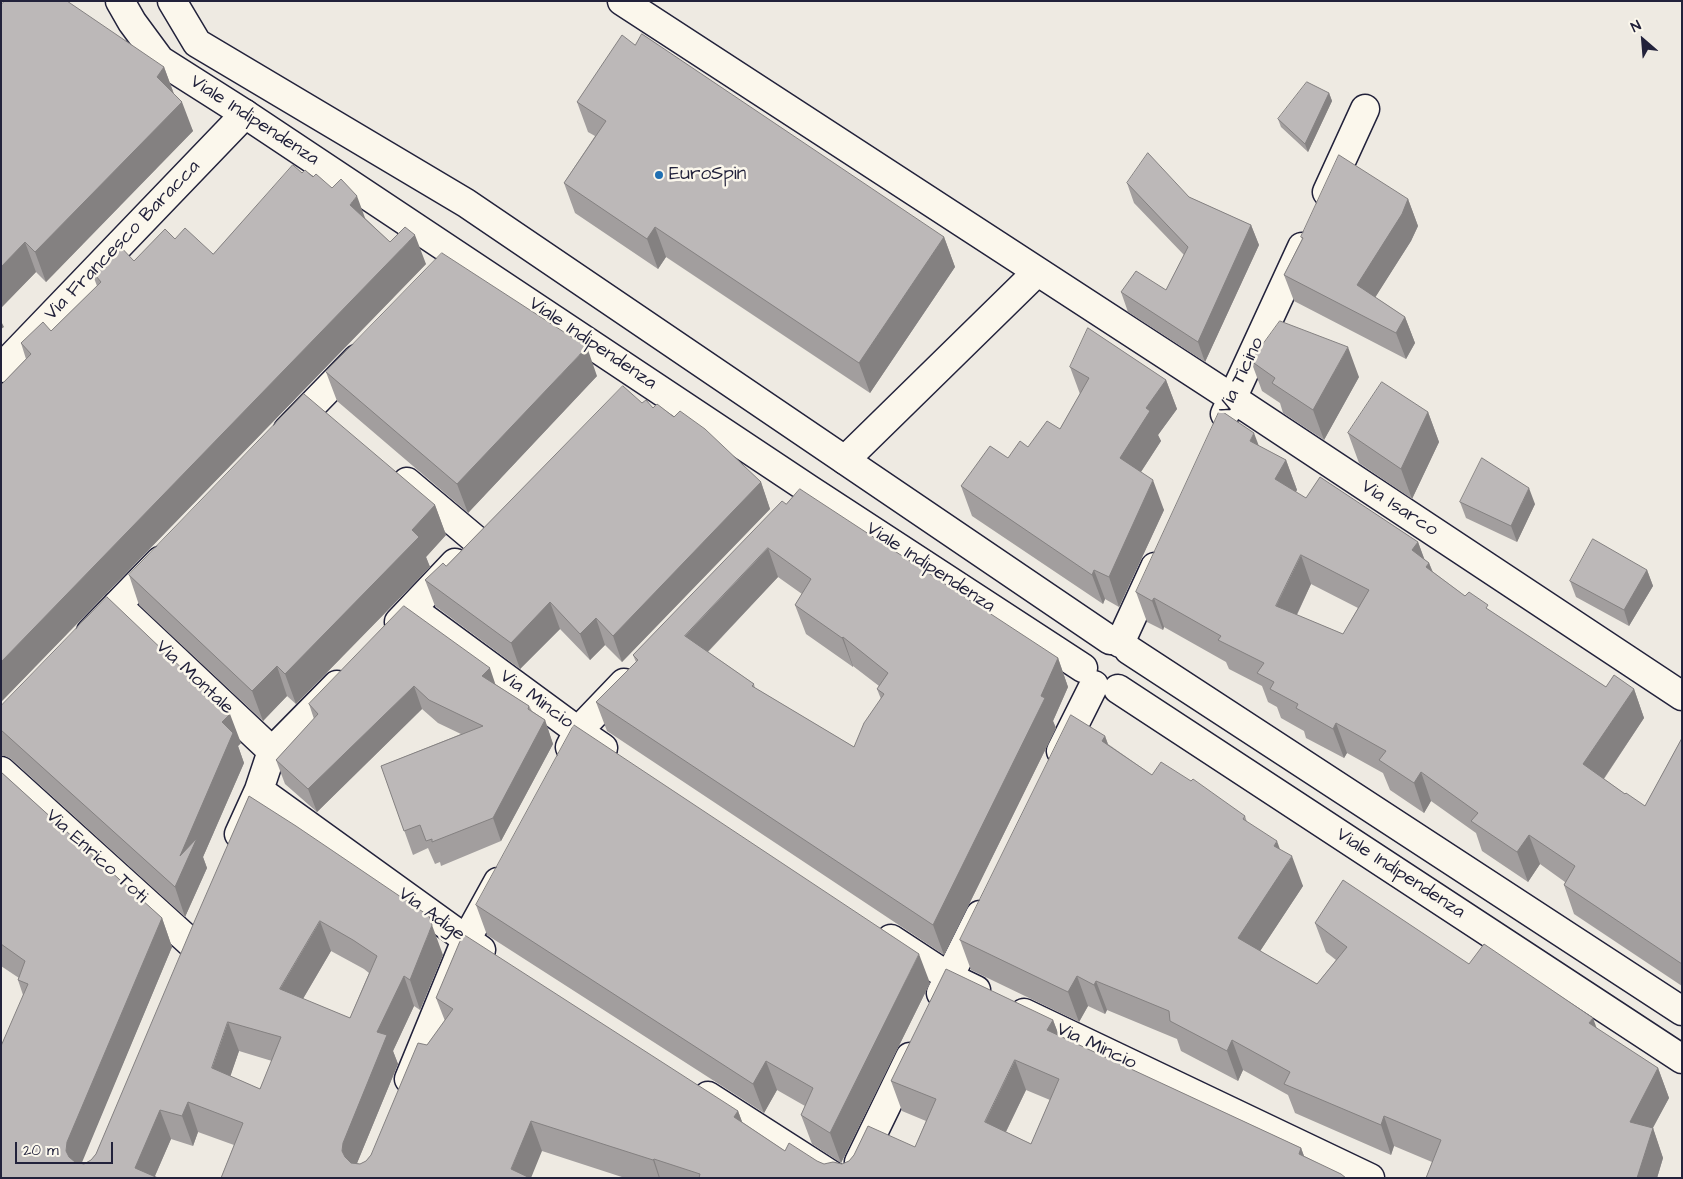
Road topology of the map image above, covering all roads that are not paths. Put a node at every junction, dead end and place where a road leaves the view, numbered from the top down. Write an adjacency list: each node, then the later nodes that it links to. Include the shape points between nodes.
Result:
1 (120, 1): 5 (street, Viale Indipendenza, via 160,60)
2 (172, 1): 16 (street, Viale Indipendenza, via 197,43 466,203)
3 (622, 1): 7 (street, Via Isarco)
4 (1365, 109): 13 (street, Via Ticino)
5 (245, 114): 6 (street, Viale Indipendenza); 10 (street, Via Francesco Baracca)
6 (457, 255): 8 (street); 11 (street, Viale Indipendenza)
7 (1037, 272): 13 (street, Via Isarco); 16 (street)
8 (437, 276)
9 (376, 340): 15 (street, via 322,410)
10 (1, 368)
11 (639, 375): 12 (street); 18 (street, Viale Indipendenza)
12 (618, 396)
13 (1232, 398): 14 (street, Via Ticino); 32 (street, Via Isarco)
14 (1215, 434)
15 (274, 445)
16 (846, 460): 27 (street, Viale Indipendenza)
17 (388, 466): 21 (street)
18 (810, 490): 19 (street); 31 (street, Viale Indipendenza)
19 (790, 511)
20 (497, 520): 21 (street)
21 (476, 540): 25 (street)
22 (178, 543): 24 (street)
23 (1166, 543): 27 (street)
24 (116, 605): 28 (street); 34 (street, Via Montale)
25 (412, 609): 26 (street); 33 (street, Via Mincio)
26 (384, 638)
27 (1120, 644): 31 (street, via 1100,642 1085,658); 31 (street, via 1134,661 1128,683); 48 (street, Viale Indipendenza)
28 (76, 648)
29 (356, 666): 34 (street)
30 (639, 668): 33 (street)
31 (1098, 681): 38 (street); 51 (street, Viale Indipendenza)
32 (1682, 696)
33 (578, 731): 35 (street, Via Mincio); 36 (street)
34 (272, 751): 39 (street)
35 (627, 764)
36 (559, 766)
37 (1, 771): 43 (street, Via Enrico Toti, via 187,952)
38 (1050, 774)
39 (259, 790): 40 (street); 45 (street, Via Adige)
40 (231, 853)
41 (508, 862): 45 (street)
42 (993, 889): 47 (street)
43 (203, 916)
44 (875, 928): 47 (street, Via Mincio)
45 (466, 940): 46 (street, Via Adige); 53 (street)
46 (500, 962)
47 (949, 977): 49 (street); 56 (street, Via Mincio)
48 (1682, 1011)
49 (932, 1012)
50 (919, 1038): 55 (street)
51 (1682, 1059)
52 (685, 1081): 54 (street)
53 (398, 1105)
54 (836, 1178)
55 (851, 1178)
56 (1370, 1178)

